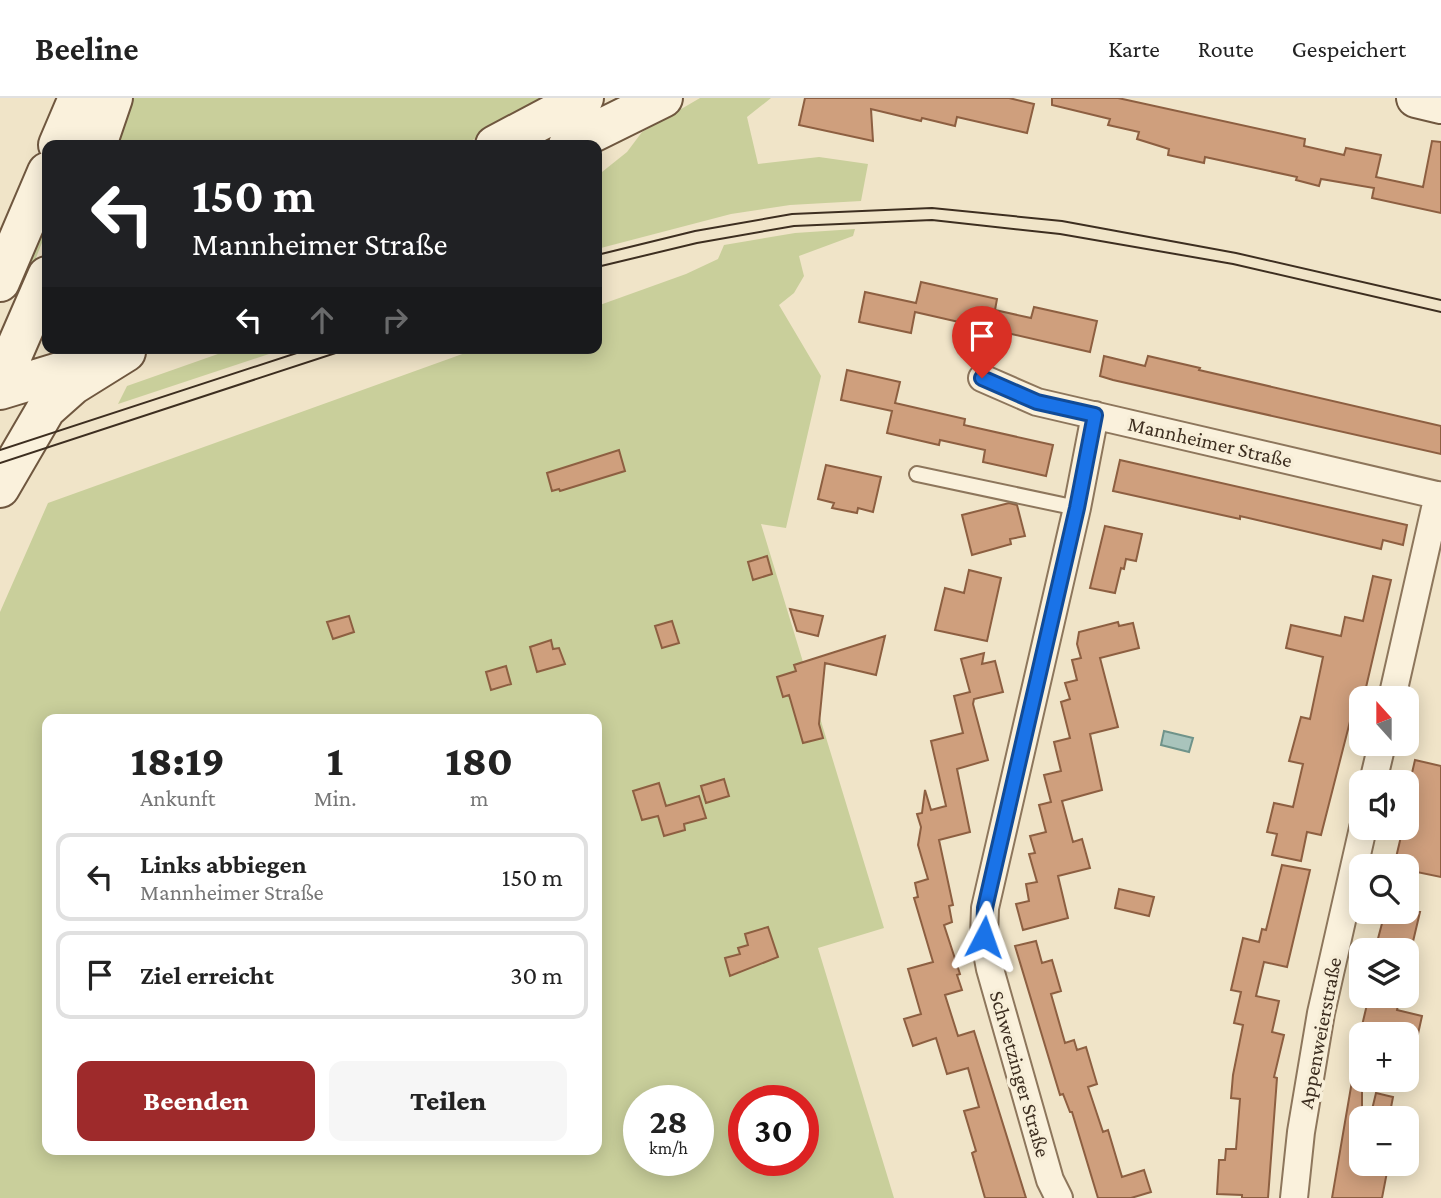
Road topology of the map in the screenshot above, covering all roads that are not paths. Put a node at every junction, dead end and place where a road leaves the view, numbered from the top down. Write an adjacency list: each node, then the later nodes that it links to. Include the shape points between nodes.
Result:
1 (78, 98): 7 (main road)
2 (113, 98): 8 (main road)
3 (584, 98): 9 (main road)
4 (663, 98): 10 (main road)
5 (1416, 98): 6 (main road)
6 (1441, 104)
7 (60, 140)
8 (99, 140)
9 (504, 140)
10 (578, 140)
11 (42, 184): 12 (main road)
12 (0, 282)
13 (42, 288): 14 (main road)
14 (23, 335): 18 (main road)
15 (118, 354): 19 (main road)
16 (124, 354): 22 (main road, via 73,385 46,409)
17 (982, 378): 20 (street, Mannheimer Straße, via 1037,402)
18 (0, 384)
19 (0, 390)
20 (1095, 415): 23 (street, Mannheimer Straße); 24 (street, Schwetzinger Straße)
21 (917, 474): 24 (lane)
22 (0, 488)
23 (1439, 495): 25 (street)
24 (1077, 508): 27 (street, Schwetzinger Straße, via 985,908 984,937 1005,1026)
25 (1395, 686)
26 (1360, 840): 28 (street, Appenweierstraße, via 1321,1013)
27 (1059, 1198)
28 (1294, 1198)

